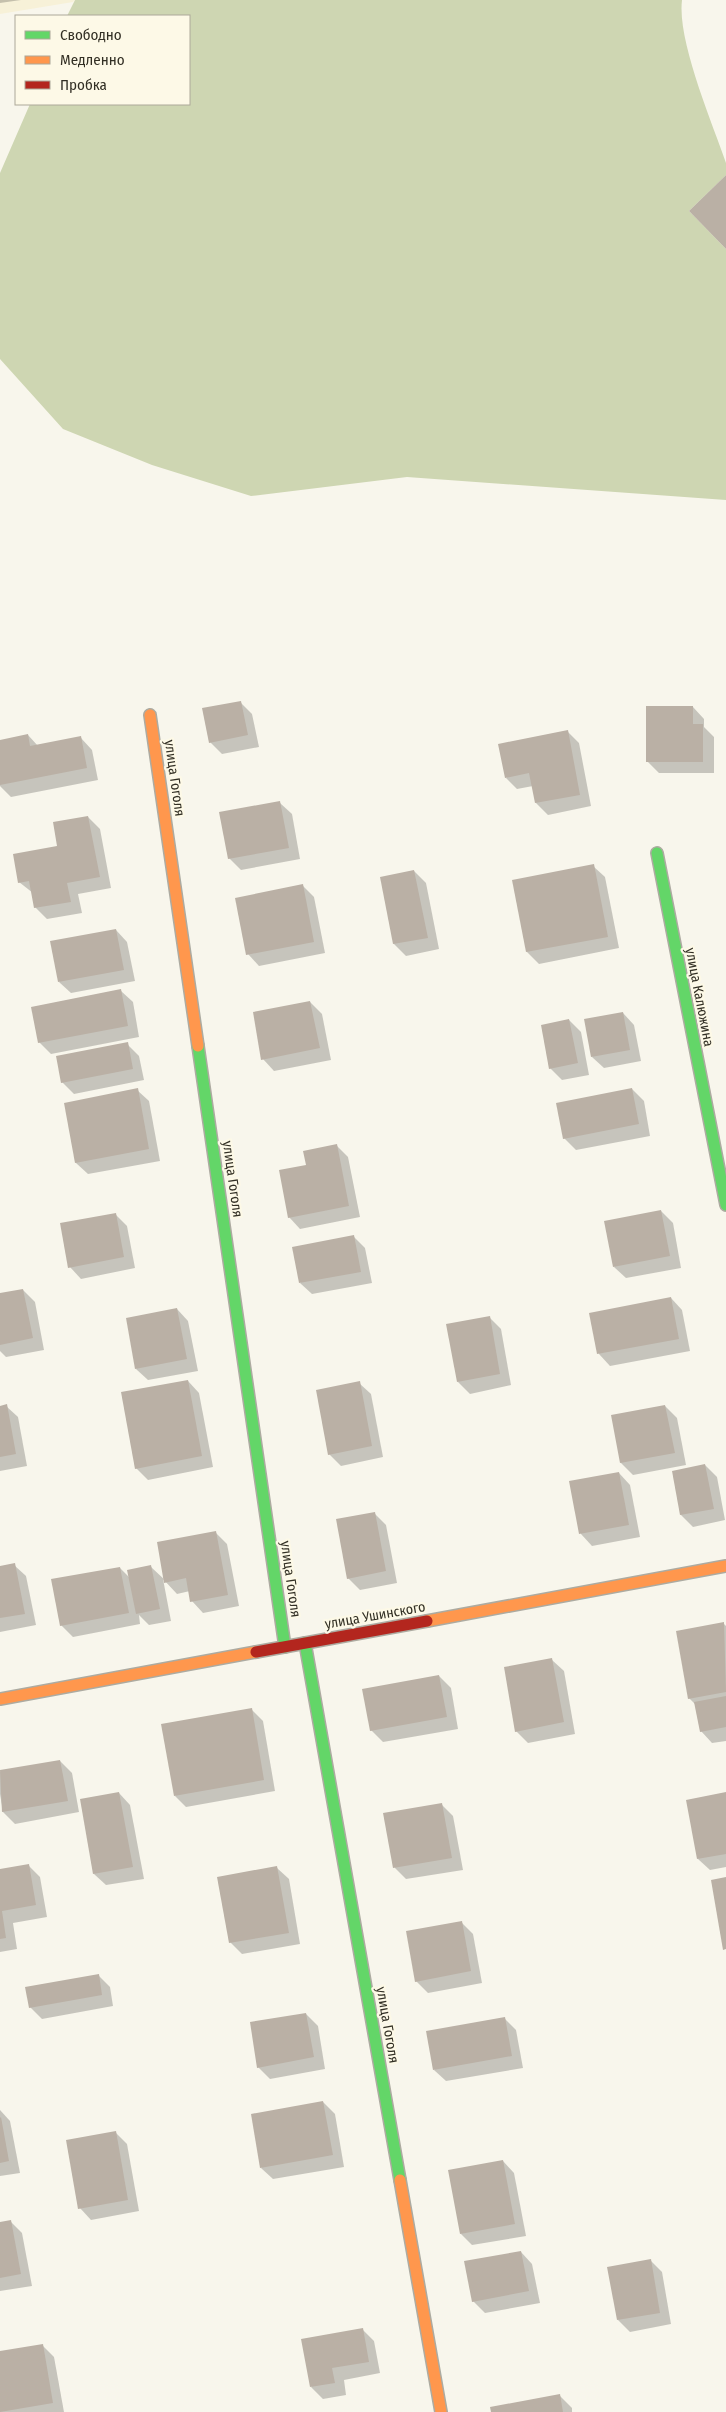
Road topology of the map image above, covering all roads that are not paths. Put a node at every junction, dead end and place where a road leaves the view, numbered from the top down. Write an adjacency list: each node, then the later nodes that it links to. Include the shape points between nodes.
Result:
1 (150, 715): 6 (street, улица Гоголя)
2 (657, 853): 3 (street, улица Калюжина)
3 (726, 1205)
4 (726, 1566): 5 (street, улица Ушинского)
5 (305, 1643): 6 (street, улица Ушинского); 8 (street, улица Гоголя)
6 (285, 1647): 7 (street, улица Ушинского)
7 (0, 1699)
8 (442, 2412)

